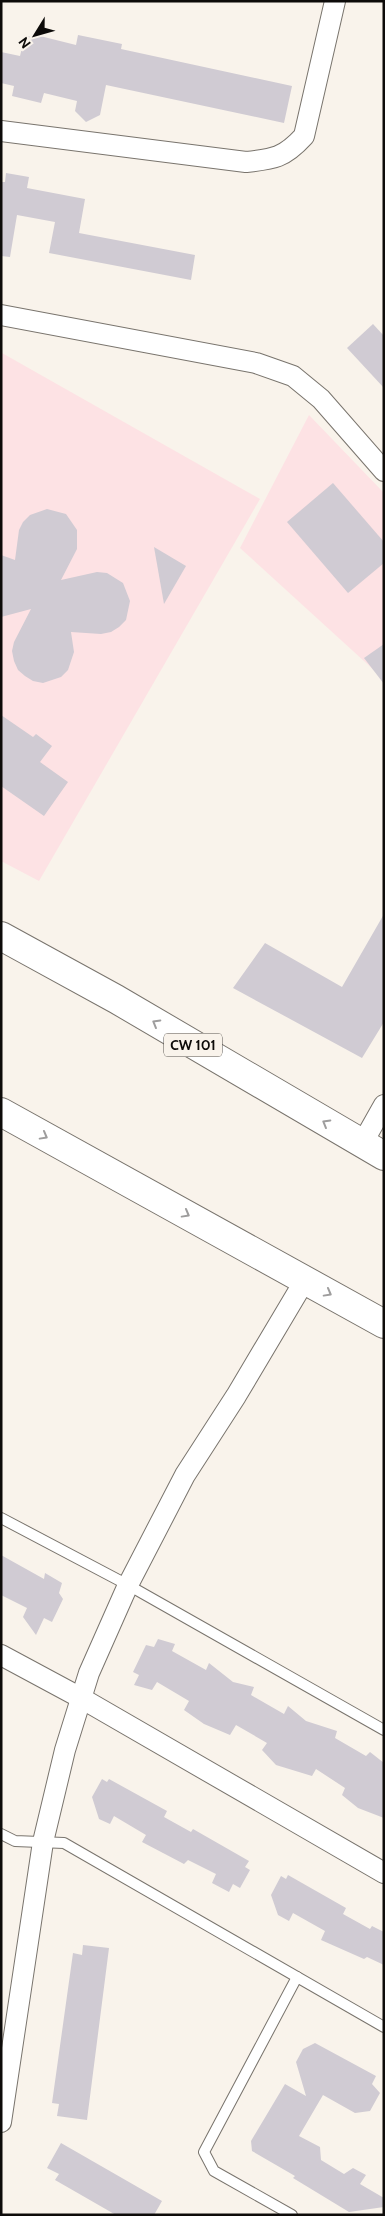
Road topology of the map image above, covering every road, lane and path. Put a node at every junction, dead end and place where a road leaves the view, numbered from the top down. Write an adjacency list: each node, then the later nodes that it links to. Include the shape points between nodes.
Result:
1 (335, 1): 2 (street, via 304,136 291,150 274,159 246,162)
2 (1, 131)
3 (1, 315): 4 (street, via 256,363 293,376 321,399)
4 (384, 471)
5 (1, 936): 8 (main road, CW 101, one-way to 5, via 116,999)
6 (384, 1105): 8 (street)
7 (1, 1112): 9 (main road, one-way to 9)
8 (373, 1150)
9 (305, 1280): 10 (main road, one-way to 10); 12 (street, via 185,1475)
10 (384, 1324)
11 (1, 1518): 12 (lane)
12 (128, 1585): 14 (street); 15 (lane)
13 (1, 1655): 14 (street)
14 (81, 1698): 17 (street); 18 (street)
15 (384, 1730)
16 (1, 1834): 17 (lane, via 16,1841)
17 (43, 1842): 19 (lane, via 64,1843); 21 (street)
18 (384, 1873)
19 (296, 1977): 20 (lane); 22 (lane, via 204,2152 214,2171)
20 (384, 2027)
21 (1, 2122)
22 (292, 2215)

